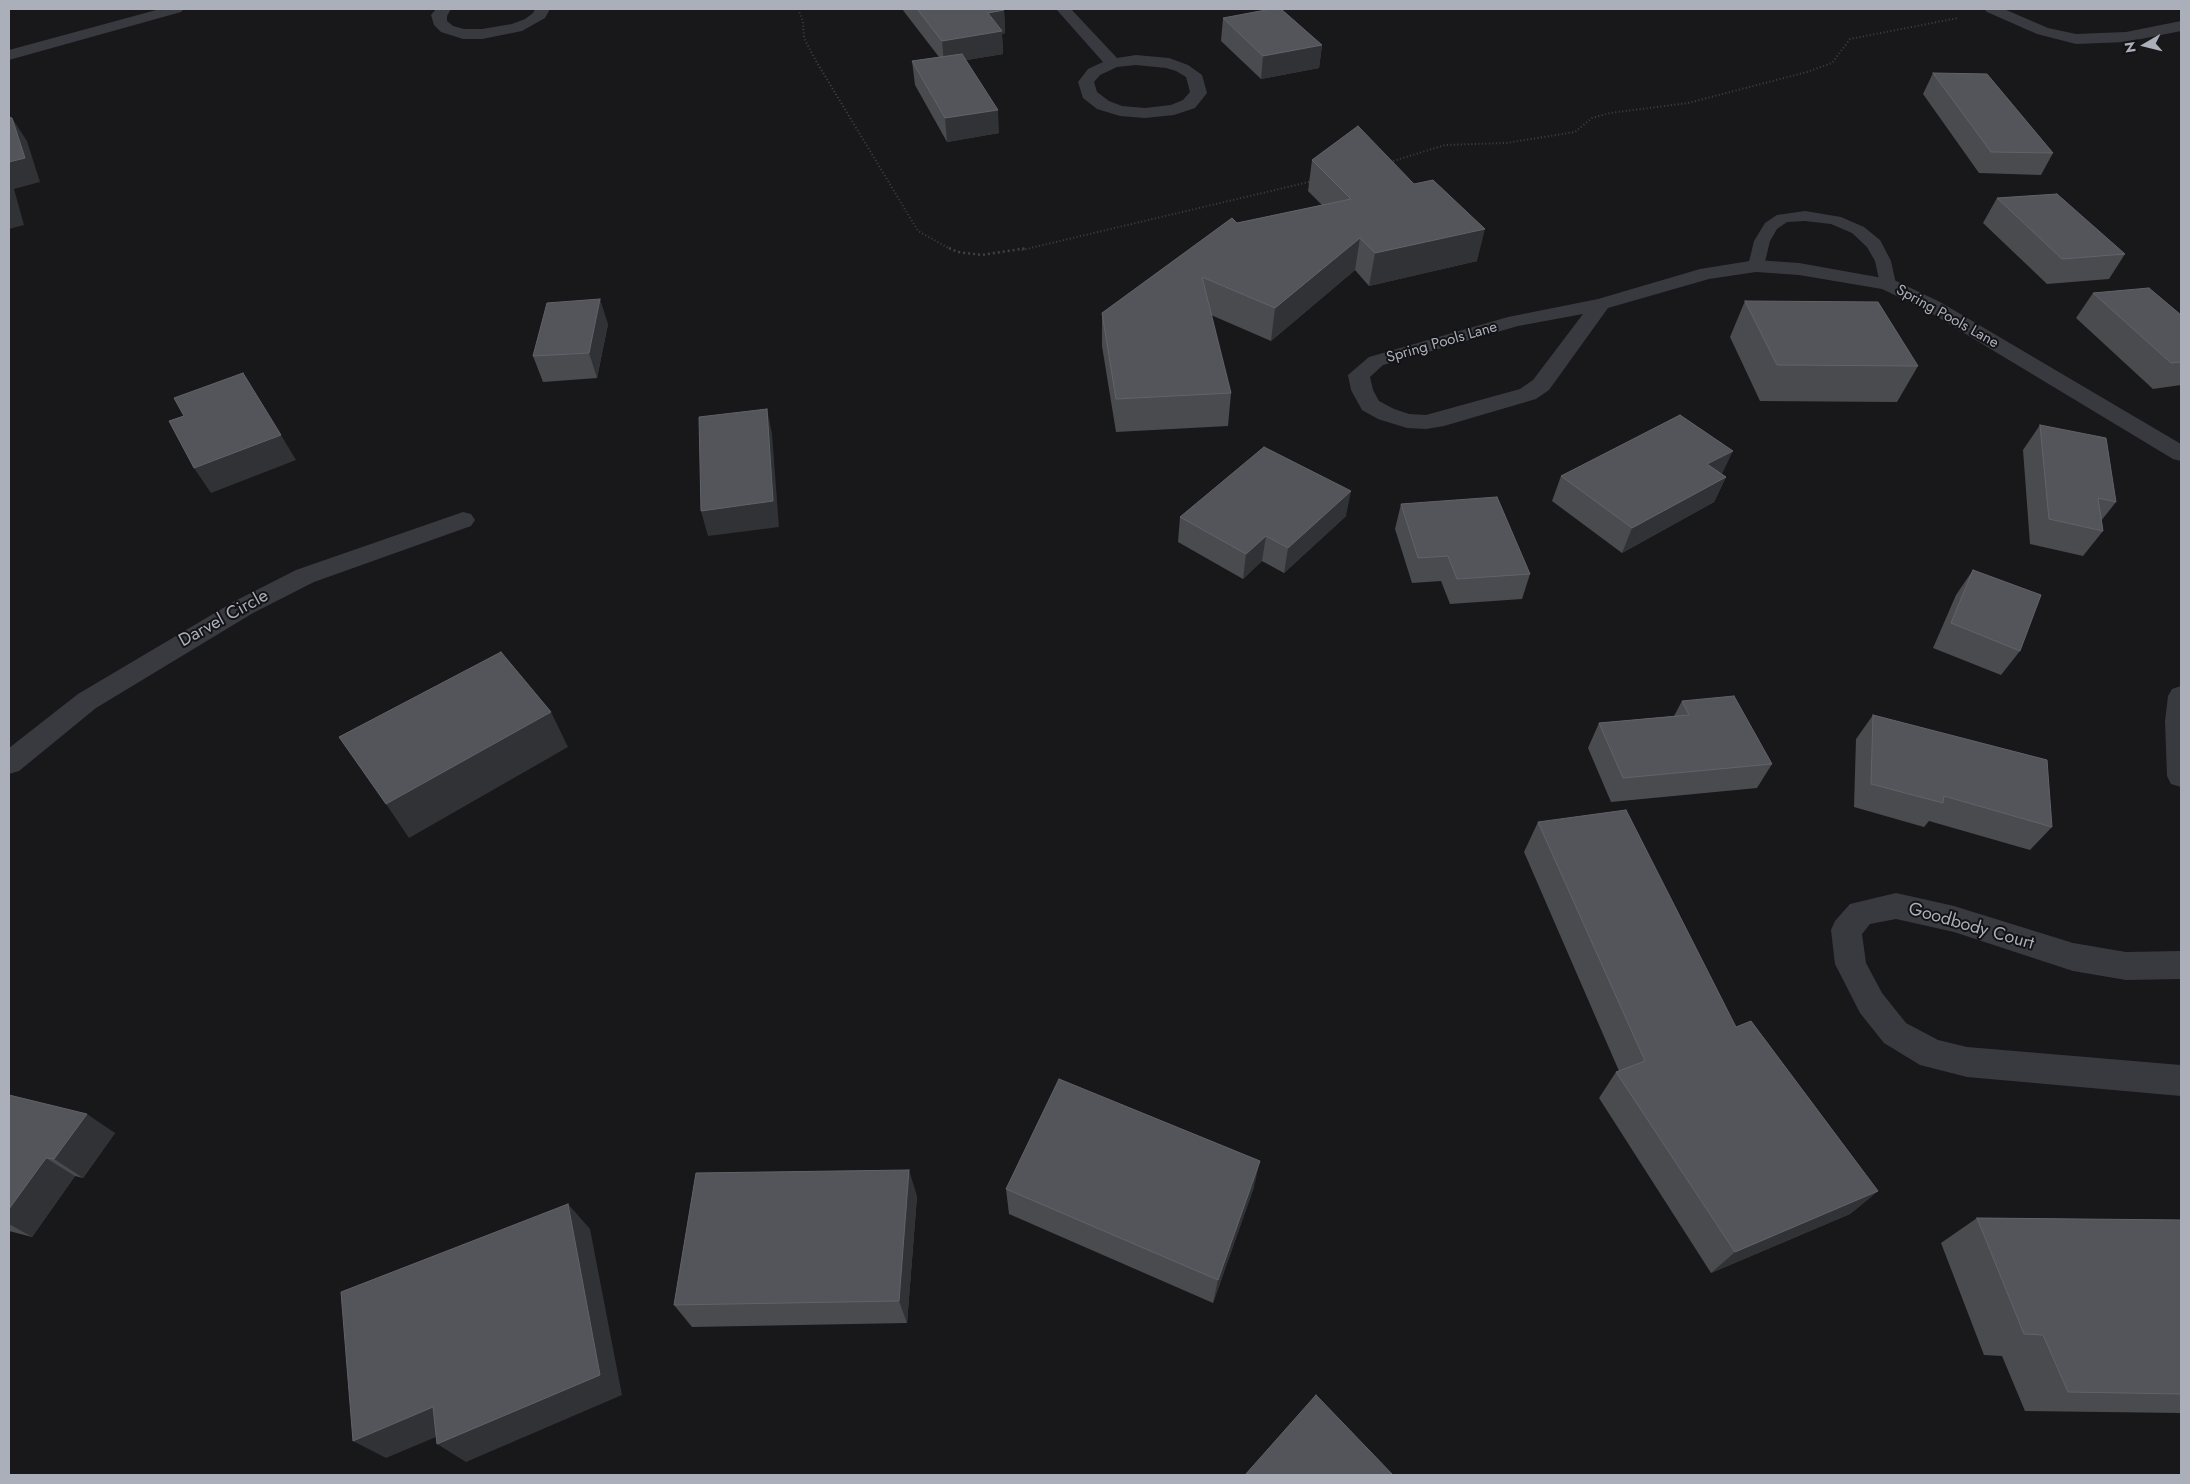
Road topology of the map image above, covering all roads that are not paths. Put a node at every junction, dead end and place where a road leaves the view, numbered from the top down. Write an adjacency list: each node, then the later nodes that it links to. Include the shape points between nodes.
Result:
1 (176, 9): 7 (street)
2 (444, 9): 3 (street, via 439,15 439,22 447,29 463,34 482,34 516,28 540,15)
3 (542, 9)
4 (1064, 9): 8 (street)
5 (1994, 10): 6 (street, via 2043,31 2076,40 2126,37)
6 (2181, 26)
7 (9, 55)
8 (1113, 63): 8 (street, via 1094,72 1086,82 1089,94 1103,105 1120,111 1174,110 1189,104 1199,93 1194,75 1169,63 1136,60)
9 (1756, 266): 10 (street, Spring Pools Lane, via 1799,269); 10 (lane, via 1762,241 1771,226 1784,218 1806,216 1835,220 1858,230 1874,244 1883,260); 11 (street, Spring Pools Lane, via 1707,273)
10 (1887, 284): 12 (street, Spring Pools Lane, via 1934,306)
11 (1600, 304): 11 (street, Spring Pools Lane, via 1515,322 1376,361 1359,376 1362,390 1370,405 1386,414 1407,421 1426,422 1528,394 1541,385)
12 (2181, 454)
13 (463, 520): 15 (street, Darvel Circle, via 305,576 244,607 87,701)
14 (2181, 696): 16 (street)
15 (9, 763)
16 (2181, 776)
17 (2181, 965): 18 (street, Goodbody Court, via 2126,966 2073,957 1954,919 1896,906 1861,913 1846,930 1851,964 1871,1003 1896,1032 1932,1054 1967,1062)
18 (2181, 1081)

